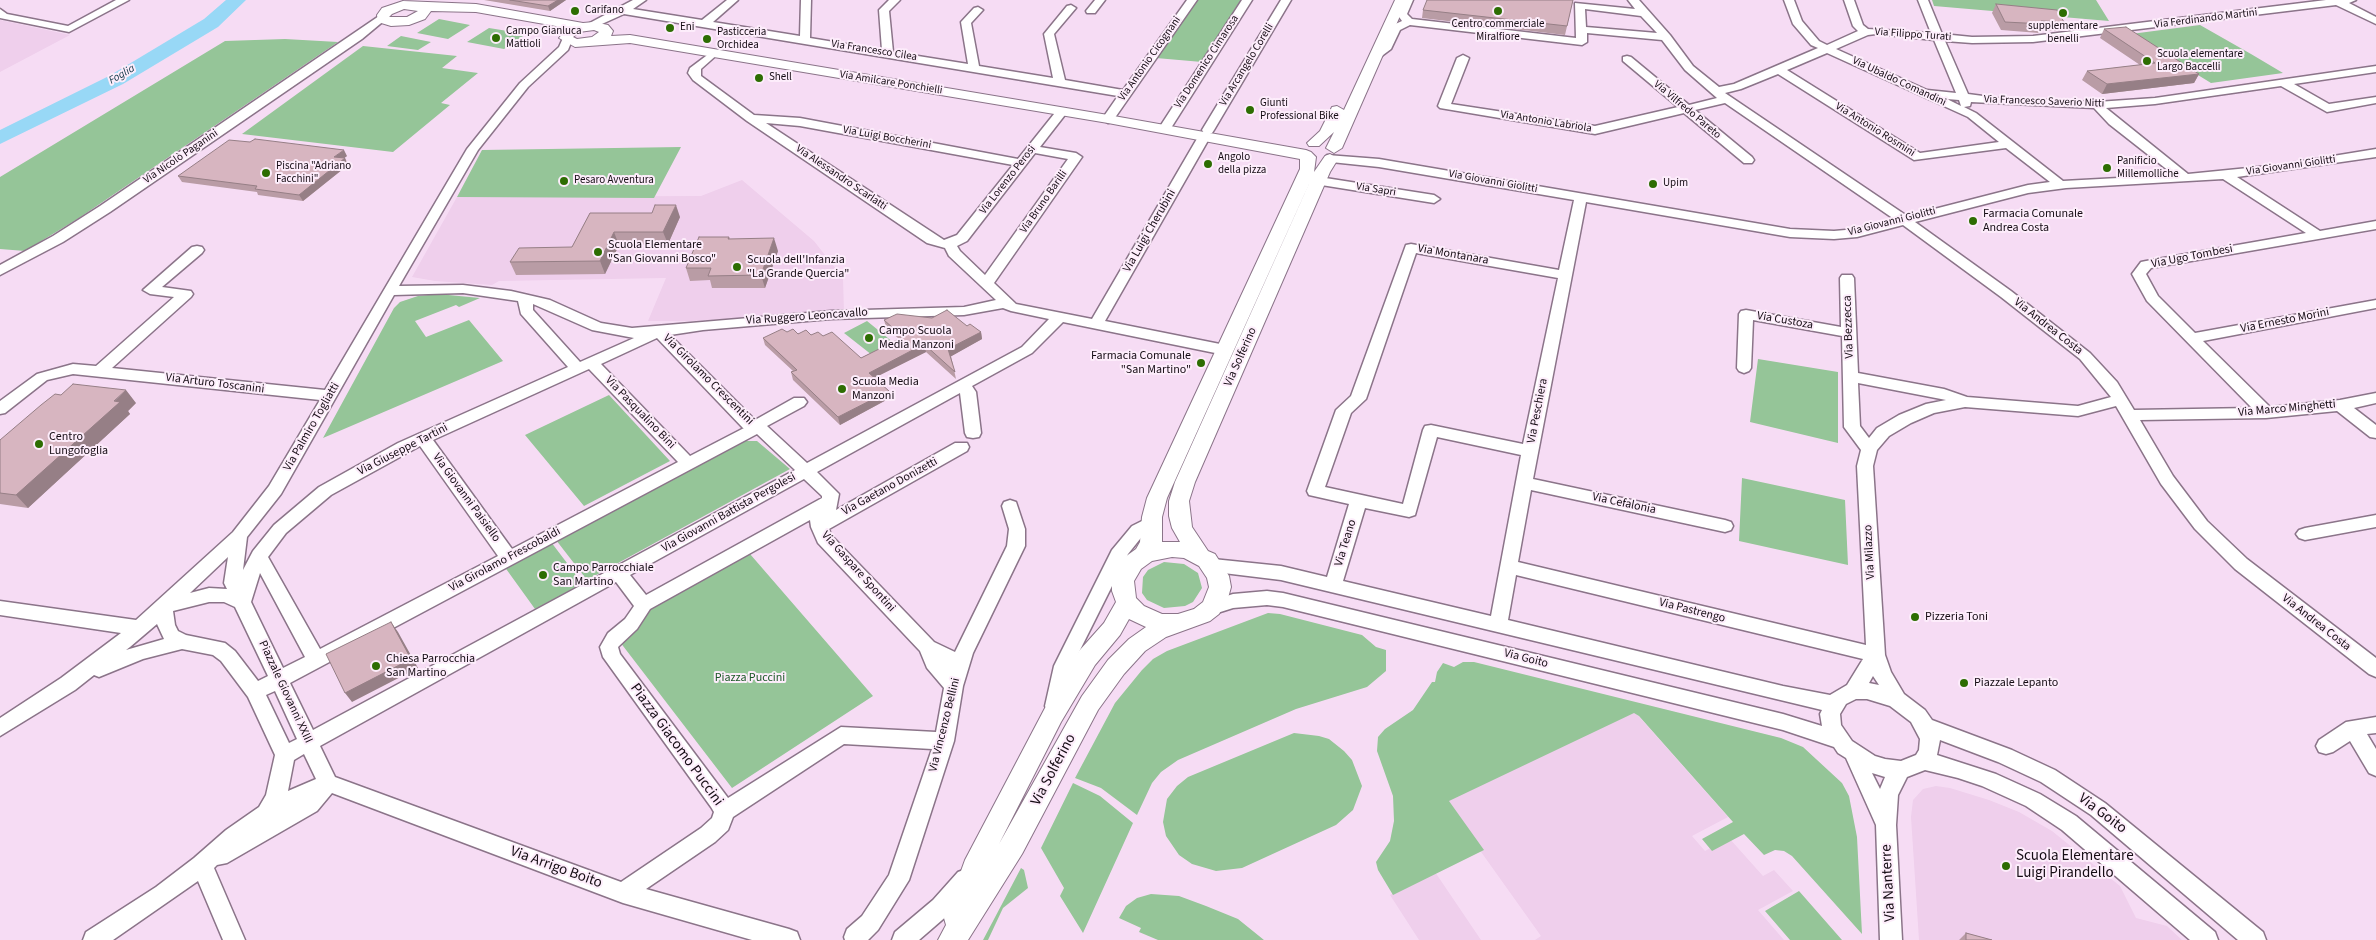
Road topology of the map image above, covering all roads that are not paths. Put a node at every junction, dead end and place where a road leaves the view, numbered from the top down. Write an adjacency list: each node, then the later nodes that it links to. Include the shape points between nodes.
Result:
1 (124, 0): 22 (street, via 69,29 3,16)
2 (383, 0): 29 (main road, via 387,3)
3 (436, 0): 23 (main road)
4 (640, 0): 26 (street)
5 (734, 0): 34 (street)
6 (806, 0): 44 (street)
7 (895, 0): 49 (street, via 884,10)
8 (1100, 0): 27 (street)
9 (1192, 0): 63 (street, Via Antonio Cicognani)
10 (1247, 0): 73 (street, Via Domenico Cimarosa)
11 (1286, 0): 74 (street, Via Arcangelo Corelli)
12 (1388, 0): 77 (main road, Via Solferino, via 1326,133)
13 (1402, 0): 50 (main road, Via Solferino)
14 (1408, 0): 33 (street, via 1402,14)
15 (1633, 0): 28 (street, Via Andrea Costa)
16 (1789, 0): 47 (street, Via Ubaldo Comandini, via 1804,32 1815,43)
17 (1849, 0): 39 (street, via 1858,26)
18 (1923, 0): 42 (street, Via Ubaldo Comandini)
19 (2350, 0): 20 (street, Via Ferdinando Martini)
20 (2336, 1): 32 (street); 37 (street, Via Ferdinando Martini)
21 (411, 4): 23 (main road, Via Amilcare Ponchielli); 29 (main road, Via Amilcare Ponchielli); 30 (main road, via 424,13)
22 (2, 8)
23 (476, 8): 35 (main road, Via Amilcare Ponchielli)
24 (1071, 8): 60 (street, via 1049,34)
25 (978, 10): 54 (street, via 966,22)
26 (626, 11): 34 (street, Via Francesco Cilea); 35 (street); 36 (street)
27 (1091, 11)
28 (1646, 12): 38 (street, via 1579,5); 41 (street, Via Andrea Costa)
29 (383, 15): 31 (main road, Via Amilcare Ponchielli, via 386,21); 40 (street, Via Nicolò Paganini)
30 (415, 19): 31 (main road, Via Amilcare Ponchielli); 43 (main road, Via Amilcare Ponchielli, via 459,13 555,30)
31 (397, 22): 40 (street, Via Nicolò Paganini)
32 (2376, 22)
33 (1414, 23): 38 (street, via 1582,42); 50 (street, via 1395,28 1387,47)
34 (704, 24): 44 (street, Via Francesco Cilea)
35 (585, 26): 36 (main road, Via Amilcare Ponchielli); 43 (main road, via 572,30)
36 (606, 30): 45 (main road, via 604,36); 46 (main road, Via Amilcare Ponchielli)
37 (2121, 30): 42 (street, Via Filippo Turati, via 2033,39)
38 (1582, 32): 41 (street)
39 (1866, 32): 42 (street, Via Filippo Turati); 47 (street, Via Filippo Turati)
40 (358, 37): 93 (street, Via Nicolò Paganini, via 58,239)
41 (1666, 37): 61 (street, Via Andrea Costa, via 1689,68)
42 (1939, 37): 64 (street, Via Ubaldo Comandini)
43 (566, 38): 45 (main road, Via Amilcare Ponchielli, via 575,43); 53 (street, Via Palmiro Togliatti, via 564,48)
44 (805, 40): 49 (street, Via Francesco Cilea)
45 (592, 42): 46 (main road, Via Amilcare Ponchielli, via 630,39); 53 (street, Via Palmiro Togliatti)
46 (673, 46): 48 (main road, Via Amilcare Ponchielli)
47 (1827, 48): 56 (street, Via Filippo Turati); 62 (street, Via Ubaldo Comandini)
48 (714, 53): 69 (main road, Via Amilcare Ponchielli); 71 (street, Via Alessandro Scarlatti, via 694,73)
49 (888, 54): 54 (street, Via Francesco Cilea)
50 (1375, 56): 79 (main road, Via Solferino)
51 (1464, 58): 68 (street, Via Antonio Labriola, via 1444,106 1595,130)
52 (1627, 59): 68 (street, Via Vilfredo Pareto)
53 (551, 61): 97 (street, Via Palmiro Togliatti, via 524,85 478,142)
54 (974, 67): 60 (street, Via Francesco Cilea)
55 (2376, 69): 57 (street)
56 (1780, 70): 61 (street, Via Filippo Turati, via 1737,87); 75 (street, Via Antonio Rosmini, via 1918,157)
57 (2361, 72): 58 (street); 59 (street)
58 (2376, 80)
59 (2284, 82): 66 (street, via 2328,108); 67 (street, Via Francesco Saverio Nitti, via 2155,101)
60 (1060, 83): 63 (street, Via Francesco Cilea)
61 (1716, 91): 65 (street, Via Andrea Costa)
62 (1923, 93): 64 (street, Via Francesco Saverio Nitti); 70 (street, Via Ubaldo Comandini)
63 (1126, 94): 72 (street, Via Antonio Cicognani)
64 (1963, 97): 67 (street, Via Francesco Saverio Nitti); 70 (street, Via Ubaldo Comandini)
65 (1727, 99): 68 (street, Via Antonio Labriola); 88 (street, Via Andrea Costa)
66 (2376, 100)
67 (2097, 105): 83 (street, via 2112,121)
68 (1684, 109): 80 (street, Via Vilfredo Pareto)
69 (1062, 111): 72 (main road, Via Amilcare Ponchielli); 76 (street, Via Lorenzo Perosi)
70 (1972, 115): 75 (street, Via Ubaldo Comandini)
71 (751, 118): 81 (street, Via Luigi Boccherini, via 800,122); 91 (street, Via Alessandro Scarlatti, via 932,240)
72 (1108, 119): 73 (main road, Via Amilcare Ponchielli); 74 (main road, Via Amilcare Ponchielli)
73 (1167, 124): 74 (main road, Via Amilcare Ponchielli)
74 (1206, 134): 77 (main road, Via Amilcare Ponchielli); 102 (street, Via Luigi Cherubini)
75 (2009, 144): 85 (street, Via Ubaldo Comandini)
76 (1032, 150): 81 (street, Via Lorenzo Perosi); 96 (street, Via Bruno Barilli, via 1076,157)
77 (1310, 150): 79 (main road, via 1324,143); 107 (main road, Via Solferino, via 1308,170)
78 (2376, 153): 82 (street, Via Giovanni Giolitti)
79 (1332, 154): 84 (main road, Via Solferino); 86 (street, Via Giovanni Giolitti)
80 (1748, 160)
81 (1022, 163): 91 (street, Via Lorenzo Perosi, via 962,238)
82 (2225, 175): 83 (street, Via Giovanni Giolitti); 90 (street)
83 (2186, 178): 85 (street, Via Giovanni Giolitti)
84 (1319, 180): 87 (street, Via Sapri); 146 (main road, Via Solferino, via 1179,501 1182,528)
85 (2060, 184): 88 (street, Via Giovanni Giolitti, via 2008,193)
86 (1581, 197): 88 (street, Via Giovanni Giolitti, via 1812,235 1857,233); 94 (street, Via Peschiera)
87 (1434, 199)
88 (1904, 220): 116 (street, Via Andrea Costa, via 2085,356)
89 (2376, 225): 90 (street, Via Ugo Tombesi)
90 (2318, 235): 106 (street, Via Ugo Tombesi, via 2146,265 2139,274 2144,286)
91 (950, 244): 96 (street, via 954,253)
92 (197, 250): 111 (street, via 150,290 186,294)
93 (0, 271)
94 (1565, 275): 130 (street, Via Peschiera); 135 (street, Via Montanara, via 1411,248 1358,400 1344,410 1315,491)
95 (1847, 278): 105 (street, Via Bezzecca)
96 (986, 284): 99 (street)
97 (389, 291): 98 (street, Via Ruggero Leoncavallo, via 462,289); 114 (street, Via Palmiro Togliatti)
98 (525, 299): 104 (street, Via Ruggero Leoncavallo, via 544,303 597,327); 109 (street, Via Pasqualino Bini, via 526,312)
99 (1005, 303): 101 (street, via 1022,310); 103 (street, Via Ruggero Leoncavallo, via 964,311 726,323)
100 (2376, 304): 106 (street, Via Ernesto Morini)
101 (1059, 317): 102 (street); 113 (street, Via Giovanni Battista Pergolesi, via 1026,350)
102 (1096, 324): 107 (street)
103 (659, 332): 104 (street, Via Ruggero Leoncavallo); 108 (street, Via Giuseppe Tartini); 124 (street, Via Girolamo Crescentini)
104 (632, 333): 108 (street, Via Giuseppe Tartini)
105 (1849, 333): 110 (street, Via Custoza, via 1746,314); 112 (street, Via Bezzecca)
106 (2193, 338): 121 (street, Via Ugo Tombesi)
107 (1226, 350): 138 (main road, Via Solferino, via 1157,498)
108 (611, 354): 109 (street, Via Giuseppe Tartini)
109 (585, 366): 127 (street, Via Giuseppe Tartini); 131 (street, Via Pasqualino Bini)
110 (1744, 368)
111 (99, 371): 114 (street, Via Arturo Toscanini); 120 (street, Via Arturo Toscanini, via 73,369 42,377)
112 (1850, 377): 118 (street, via 1944,394); 129 (street, via 1852,427)
113 (963, 385): 125 (street, via 968,392); 132 (street, Via Giovanni Battista Pergolesi)
114 (330, 396): 142 (street, Via Palmiro Togliatti, via 275,490)
115 (2376, 398): 119 (street, Via Marco Minghetti)
116 (2121, 400): 118 (street, via 2078,411); 122 (street, Via Andrea Costa); 123 (street, Via Marco Minghetti)
117 (799, 402): 124 (street, Via Girolamo Frescobaldi, via 764,420)
118 (1965, 402): 129 (street, via 1931,408 1905,419 1883,432)
119 (2340, 405): 121 (street, Via Marco Minghetti); 126 (street)
120 (0, 409)
121 (2266, 413): 123 (street, Via Marco Minghetti)
122 (2130, 415): 123 (street, Via Marco Minghetti); 164 (street, Via Andrea Costa, via 2166,480 2201,525 2241,564)
123 (2197, 415)
124 (756, 428): 131 (street, Via Girolamo Frescobaldi); 132 (street)
125 (973, 433)
126 (2376, 434)
127 (423, 439): 144 (street, Via Giuseppe Tartini, via 325,492 280,529); 145 (street, Via Giovanni Paisiello)
128 (962, 447): 140 (street, Via Gaetano Donizetti)
129 (1869, 449): 161 (street, Via Milazzo, via 1865,466)
130 (1530, 451): 133 (street, Via Peschiera); 135 (street, via 1431,430 1409,511)
131 (689, 464): 145 (street, Via Girolamo Frescobaldi)
132 (807, 470): 134 (street, via 831,494); 148 (street, Via Giovanni Battista Pergolesi)
133 (1524, 483): 139 (street, Via Cefalonia); 147 (street, Via Peschiera)
134 (832, 500): 140 (street, Via Gaspare Spontini, via 818,521); 152 (street)
135 (1359, 500): 149 (street, Via Teano)
136 (1010, 506): 163 (street, Via Vincenzo Bellini, via 1017,529 1016,546)
137 (2376, 521): 141 (street)
138 (1152, 522): 143 (main road, Via Solferino, via 1151,542); 172 (street, Via Solferino, via 1138,530 1121,550 1063,666)
139 (1725, 526)
140 (819, 527): 160 (street, Via Gaspare Spontini, via 824,538)
141 (2305, 534)
142 (239, 536): 150 (street, Piazzale Giovanni XXIII, via 233,583); 153 (street, Via Palmiro Togliatti)
143 (1144, 555): 146 (main road, via 1172,548 1187,550); 151 (main road, Via Solferino, via 1133,563 1123,581)
144 (259, 556): 150 (street, Via Giuseppe Tartini, via 247,581); 162 (street)
145 (509, 558): 162 (street, Via Girolamo Frescobaldi)
146 (1206, 561): 149 (street, Via Goito, via 1266,570); 155 (main road, Via Solferino, via 1218,576 1220,587)
147 (1508, 566): 157 (street, Via Peschiera); 161 (street, Via Pastrengo)
148 (619, 573): 152 (street); 179 (street, Via Giovanni Battista Pergolesi)
149 (1333, 586): 157 (street, Via Goito)
150 (242, 602): 153 (street, via 225,595 209,595); 165 (street, Piazzale Giovanni XXIII)
151 (1127, 602): 156 (main road, Via Solferino, via 1148,619); 172 (main road, Via Solferino)
152 (643, 605): 187 (street, Piazza Giacomo Puccini, via 640,613 614,638 609,647 612,657 720,801)
153 (164, 607): 158 (street, Via Palmiro Togliatti); 159 (street, via 166,625 172,636)
154 (0, 608): 158 (street)
155 (1211, 608): 156 (main road, Via Solferino, via 1196,618); 177 (street, Via Goito, via 1267,598 1283,600 1782,722)
156 (1178, 623): 198 (main road, Via Solferino, via 1137,645 1116,667 1090,704 1013,846)
157 (1498, 626): 171 (street, Via Goito)
158 (139, 628): 166 (street, Via Palmiro Togliatti)
159 (182, 642): 166 (street, via 131,655); 169 (street, via 218,648 228,656)
160 (927, 647): 163 (street, Via Gaspare Spontini); 167 (street, Via Gaspare Spontini, via 934,663)
161 (1876, 656): 168 (street); 170 (street, Via Milazzo)
162 (316, 659): 165 (street, Via Girolamo Frescobaldi)
163 (960, 663): 167 (street, Via Vincenzo Bellini)
164 (2376, 669)
165 (279, 679): 169 (street, Via Girolamo Frescobaldi); 179 (street, Piazzale Giovanni XXIII)
166 (68, 684): 175 (street, Via Palmiro Togliatti)
167 (954, 686): 178 (street, Via Vincenzo Bellini)
168 (1854, 691): 170 (street, Via Goito, via 1867,691); 171 (street)
169 (254, 692): 182 (street)
170 (1897, 700): 174 (street, Via Goito)
171 (1834, 704): 177 (street, Via Goito, via 1830,714)
172 (1052, 715): 190 (main road, Via Solferino)
173 (2376, 725): 176 (street)
174 (1925, 726): 183 (street, via 1930,739 1929,751); 201 (street, Via Goito, via 2048,776 2098,809)
175 (0, 728)
176 (2353, 728): 180 (street); 184 (street)
177 (1839, 740): 181 (street, Via Goito)
178 (944, 741): 187 (street, via 841,735); 193 (street, Via Vincenzo Bellini, via 898,880 870,923)
179 (309, 742): 182 (street, Via Giovanni Battista Pergolesi); 186 (street, Piazzale Giovanni XXIII)
180 (2326, 746)
181 (1854, 754): 185 (street, Via Goito, via 1877,766); 189 (street, Via Nanterre)
182 (285, 755): 188 (street, via 276,798)
183 (1923, 761): 185 (street); 200 (street, Via Goito, via 1989,780 2032,800 2069,823)
184 (2376, 767)
185 (1901, 770): 189 (street, Via Nanterre, via 1888,795)
186 (328, 783): 188 (street, via 302,793); 191 (street, via 310,805 238,848); 192 (street, Via Arrigo Boito)
187 (724, 812): 192 (street, Piazza Giacomo Puccini, via 721,823 708,835)
188 (266, 814): 191 (street, via 233,837)
189 (1886, 825): 199 (street, Via Nanterre)
190 (978, 860): 197 (street, via 941,908); 198 (main road, Via Solferino)
191 (202, 865): 194 (street); 195 (street)
192 (623, 893): 196 (street, Via Arrigo Boito)
193 (855, 937)
194 (94, 940)
195 (234, 940)
196 (789, 940)
197 (903, 940)
198 (950, 940)
199 (1891, 940)
200 (2207, 940)
201 (2255, 940)

